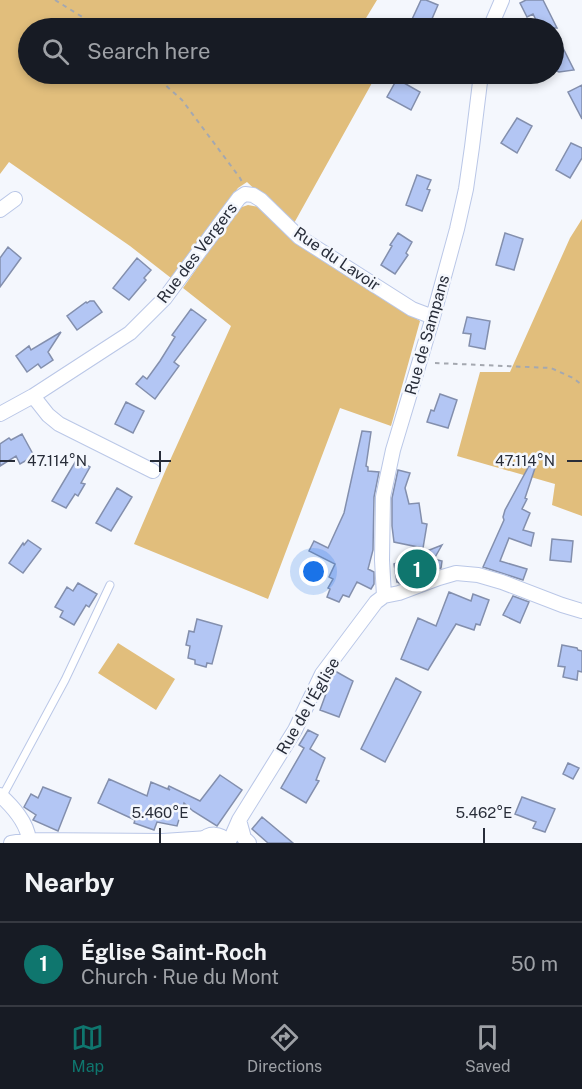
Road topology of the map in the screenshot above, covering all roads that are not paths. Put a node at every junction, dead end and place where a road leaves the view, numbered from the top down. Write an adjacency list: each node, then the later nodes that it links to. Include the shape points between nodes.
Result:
1 (502, 0): 2 (street)
2 (494, 18)
3 (480, 84): 7 (street, Rue de Sampans, via 466,189)
4 (246, 194): 7 (street, Rue du Lavoir, via 261,200 299,237 412,309); 8 (street, Rue des Vergers, via 239,198 165,298 130,333)
5 (15, 199): 6 (street)
6 (0, 210)
7 (433, 317): 12 (street, Rue de Sampans, via 383,497)
8 (33, 396): 9 (street, Rue des Vergers); 10 (street, via 59,424)
9 (0, 414)
10 (153, 471)
11 (110, 585): 14 (lane, via 65,680)
12 (384, 596): 13 (street, via 456,573 478,575); 15 (street, Rue de l'Église, via 322,675 295,730)
13 (582, 611)
14 (1, 796): 16 (street, via 22,821)
15 (239, 820): 17 (street, Rue de l'Église, via 232,836); 20 (street)
16 (29, 840): 18 (street); 19 (street)
17 (216, 841): 18 (street)
18 (167, 842)
19 (11, 843)
20 (249, 843)

